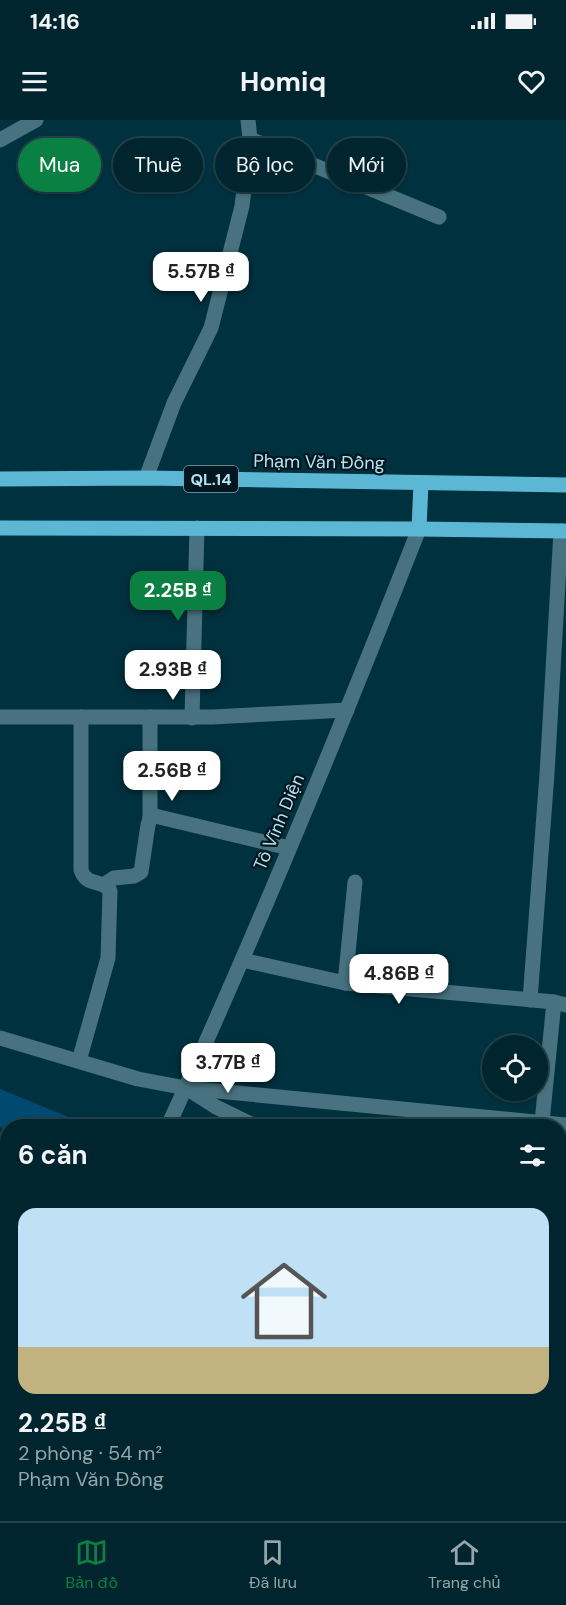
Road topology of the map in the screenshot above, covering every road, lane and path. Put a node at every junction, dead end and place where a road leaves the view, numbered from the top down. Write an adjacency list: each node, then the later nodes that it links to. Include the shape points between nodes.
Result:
1 (36, 120): 4 (street)
2 (248, 120): 3 (street)
3 (250, 138)
4 (0, 140)
5 (315, 166): 7 (street)
6 (244, 192): 8 (street, via 211,328 174,403)
7 (439, 217)
8 (146, 478): 9 (main road, Phạm Văn Đồng / QL.14); 10 (main road, Phạm Văn Đồng / QL.14)
9 (0, 479)
10 (422, 483): 11 (main road, Phạm Văn Đồng / QL.14); 14 (main road)
11 (566, 485)
12 (0, 528): 13 (main road)
13 (197, 528): 14 (main road); 20 (street)
14 (419, 529): 15 (main road); 16 (street, Tô Vĩnh Diện)
15 (564, 531): 27 (street)
16 (347, 710): 20 (street); 22 (street, Tô Vĩnh Diện)
17 (0, 717): 18 (street)
18 (81, 717): 19 (street); 24 (street, via 81,870 86,879)
19 (150, 717): 20 (street); 21 (street)
20 (192, 717)
21 (150, 818): 22 (street, via 160,816); 24 (street, via 141,872)
22 (289, 848): 25 (street, Tô Vĩnh Diện)
23 (356, 882): 26 (street)
24 (105, 884): 30 (street, via 110,891 108,958)
25 (242, 960): 26 (street); 31 (street, Tô Vĩnh Diện)
26 (345, 983): 27 (street)
27 (530, 1000): 28 (street)
28 (560, 1004): 35 (street)
29 (0, 1038): 30 (street)
30 (79, 1061): 31 (street, via 138,1079)
31 (186, 1088): 32 (street, Tô Vĩnh Diện); 33 (street); 34 (street)
32 (171, 1119)
33 (241, 1119)
34 (511, 1119)
35 (542, 1119)

